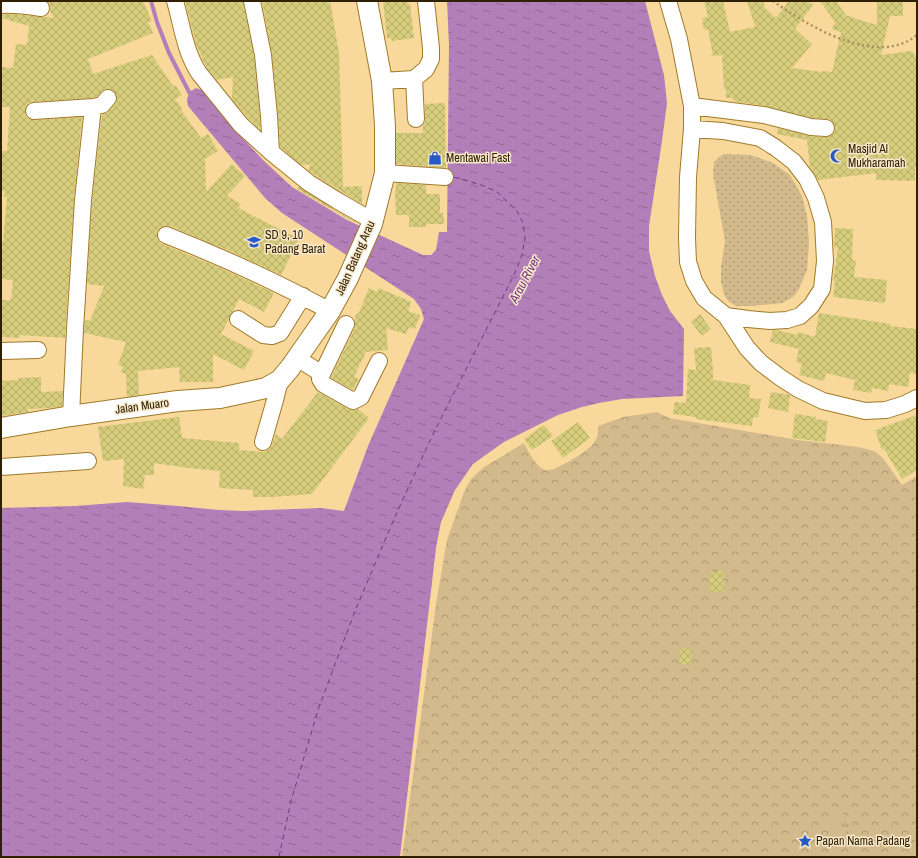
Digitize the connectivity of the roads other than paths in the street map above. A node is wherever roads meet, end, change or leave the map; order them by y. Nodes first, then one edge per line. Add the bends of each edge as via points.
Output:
1 (175, 1) edge
2 (252, 1) edge
3 (367, 1) edge
4 (426, 1) edge
5 (668, 1) edge
6 (1, 5) edge
7 (41, 8) dead end
8 (414, 79) junction
9 (382, 81) junction
10 (108, 98) dead end
11 (692, 106) junction
12 (94, 108) junction
13 (34, 111) dead end
14 (416, 120) dead end
15 (826, 128) dead end
16 (692, 129) junction
17 (271, 152) junction
18 (385, 173) junction
19 (445, 176) dead end
20 (372, 222) junction
21 (166, 235) dead end
22 (303, 296) junction
23 (330, 311) junction
24 (726, 316) junction
25 (238, 319) dead end
26 (346, 324) dead end
27 (38, 350) dead end
28 (1, 351) edge
29 (297, 358) junction
30 (379, 361) dead end
31 (322, 374) junction
32 (280, 380) junction
33 (917, 398) edge
34 (71, 416) junction
35 (1, 428) edge
36 (263, 442) dead end
37 (88, 461) dead end
38 (1, 467) edge

1 - 17 street via 189,54 199,73 241,125
2 - 17 street via 263,55
3 - 9 main road, Jalan Batang Arau
4 - 8 street via 431,59 426,69
5 - 11 street via 679,39
6 - 7 street
8 - 9 street
8 - 14 street
9 - 18 main road, Jalan Batang Arau
10 - 12 street via 102,105
11 - 15 street via 764,115 811,127
11 - 16 street
12 - 13 street
12 - 34 street via 83,200
16 - 24 street via 688,177 688,262 694,281 704,298
16 - 24 street via 723,131 760,138 776,148 794,162 807,179 823,222 825,261 822,289 811,306 800,316 787,320 770,321
17 - 20 street via 309,183
18 - 19 street
18 - 20 main road, Jalan Batang Arau
20 - 23 main road, Jalan Batang Arau via 348,278
21 - 22 street
22 - 23 street
22 - 25 street via 280,332 272,336 263,335
23 - 29 main road, Jalan Batang Arau
24 - 33 street via 761,363 798,389 823,401 872,411 886,410
26 - 31 street
27 - 28 street
29 - 31 street
29 - 32 main road, Jalan Batang Arau
30 - 31 street via 361,397 354,401 323,384 320,379
32 - 34 main road, Jalan Muaro via 266,388 220,398 178,401
32 - 36 street
34 - 35 main road, Jalan Muaro
37 - 38 street

